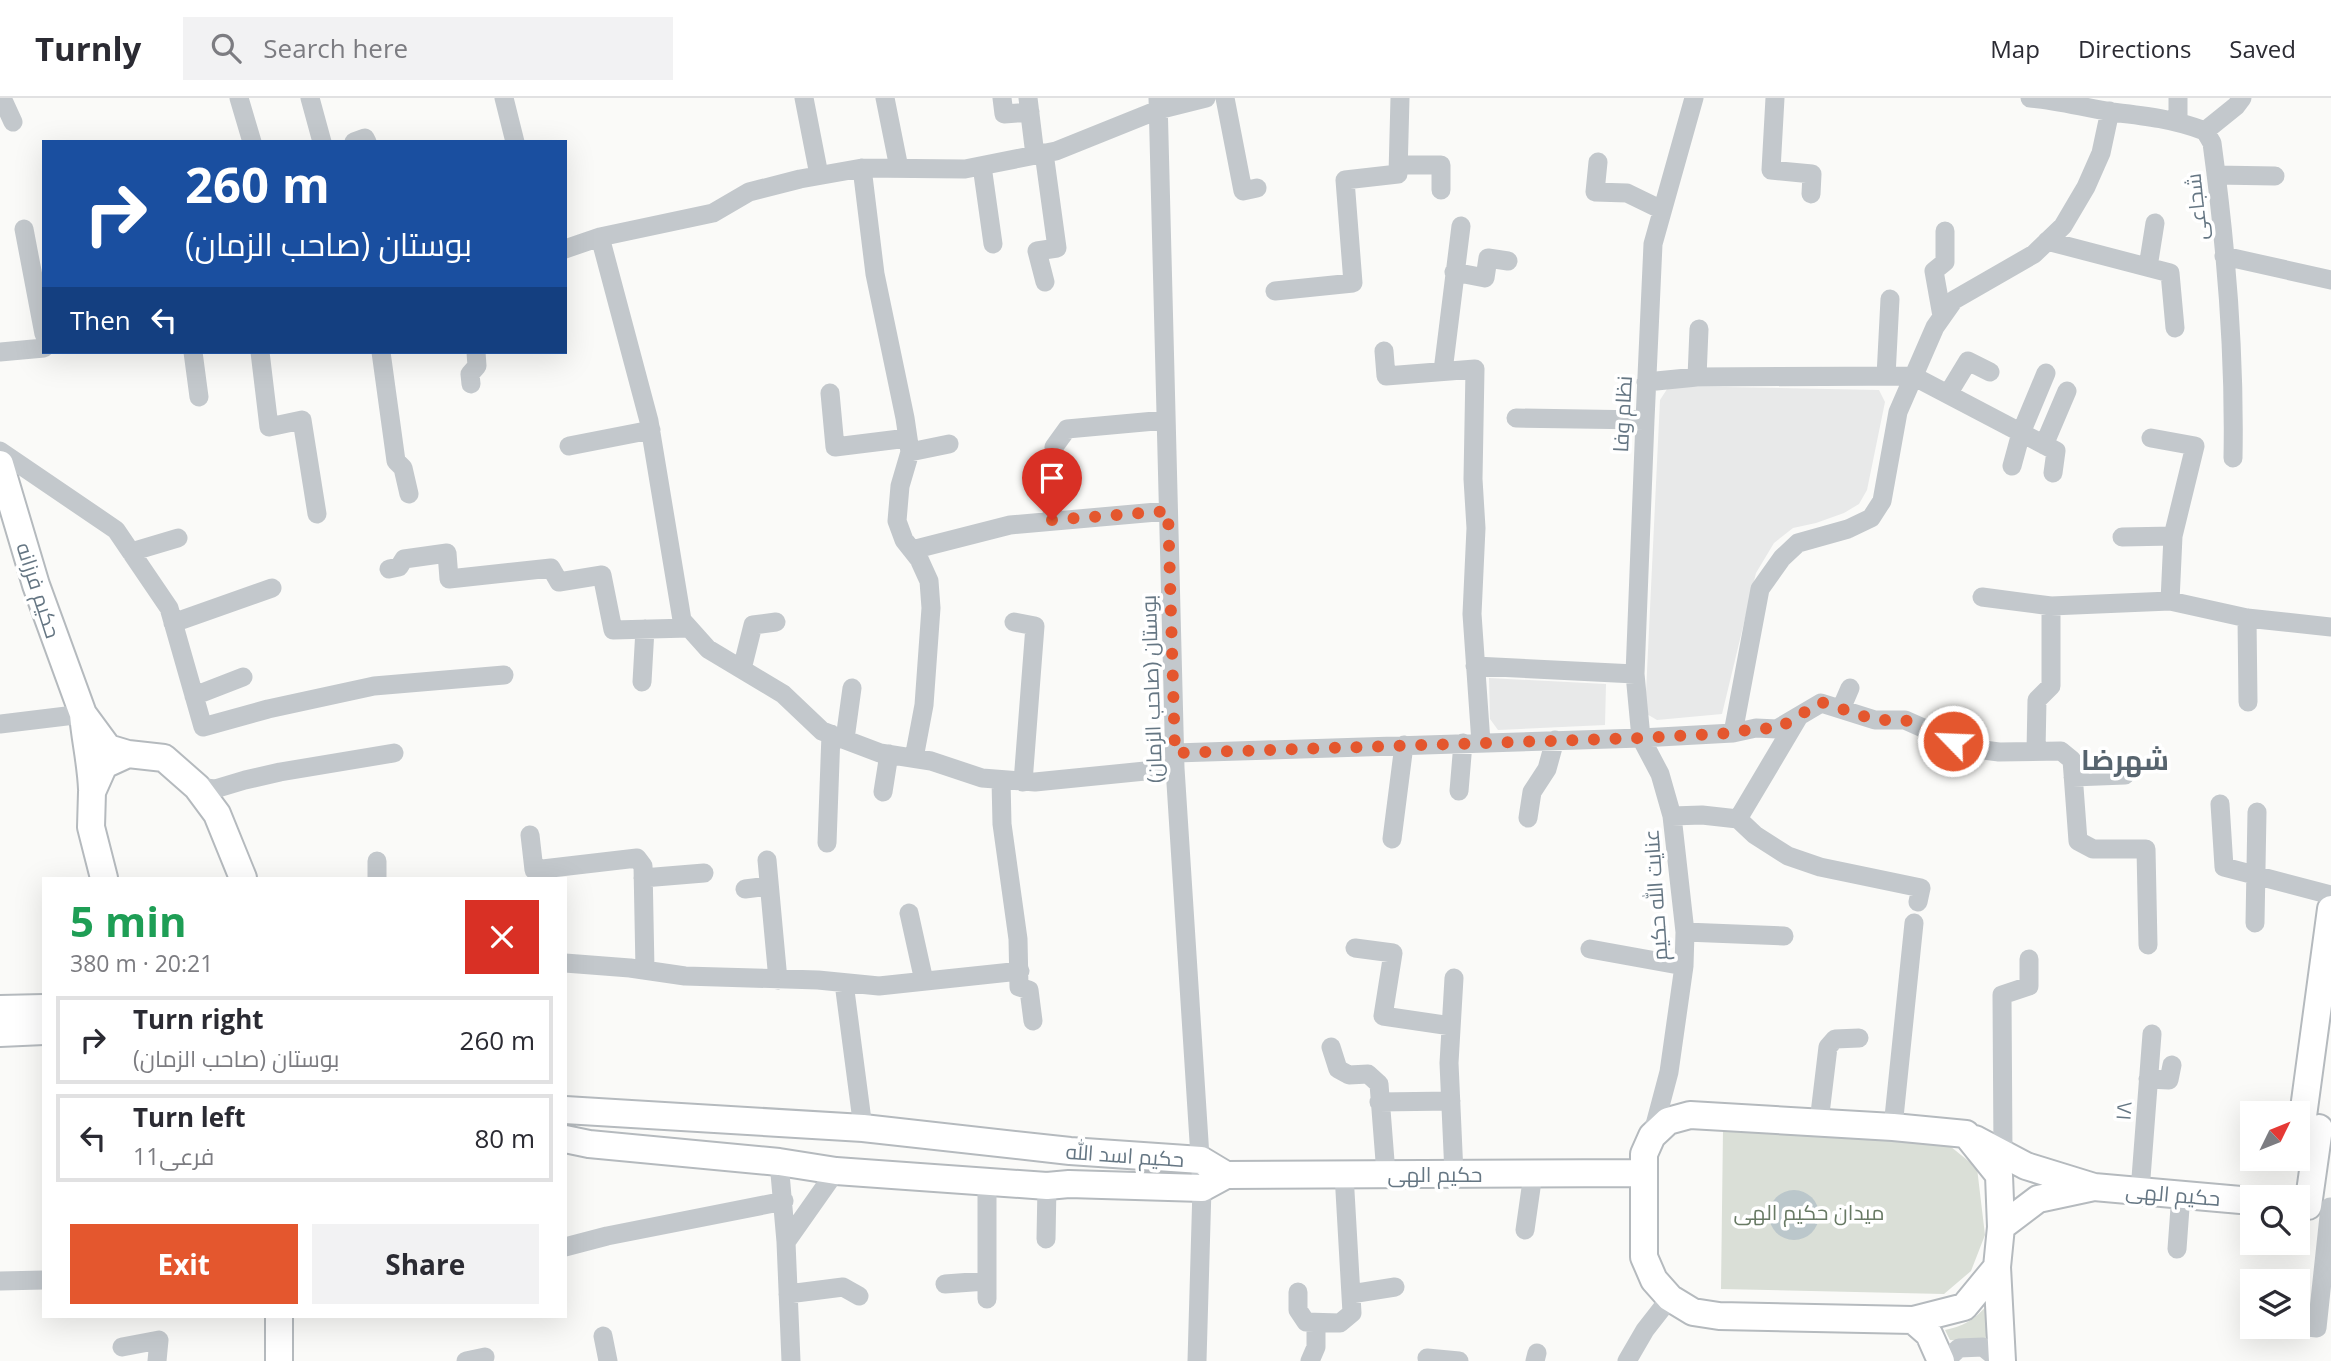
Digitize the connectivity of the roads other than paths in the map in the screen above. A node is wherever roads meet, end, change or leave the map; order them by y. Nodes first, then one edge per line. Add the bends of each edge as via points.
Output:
1 (2, 98) edge
2 (239, 98) edge
3 (310, 98) edge
4 (504, 98) edge
5 (804, 98) edge
6 (885, 98) edge
7 (1002, 98) edge
8 (1206, 98) edge
9 (1225, 98) edge
10 (1399, 98) edge
11 (1694, 98) edge
12 (1775, 98) edge
13 (2030, 98) edge
14 (2178, 98) edge
15 (2242, 98) edge
16 (2076, 101) edge
17 (1158, 104) edge
18 (1029, 105) edge
19 (2110, 111) junction
20 (2178, 121) junction
21 (13, 122) dead end
22 (2205, 131) junction
23 (251, 140) edge
24 (321, 140) edge
25 (514, 140) edge
26 (1040, 154) junction
27 (1598, 162) dead end
28 (1399, 164) junction
29 (982, 166) junction
30 (862, 168) junction
31 (899, 168) junction
32 (819, 175) junction
33 (2216, 175) junction
34 (2275, 176) dead end
35 (1257, 188) dead end
36 (1441, 190) dead end
37 (1811, 194) dead end
38 (1662, 210) junction
39 (2155, 223) dead end
40 (1461, 226) dead end
41 (24, 229) dead end
42 (1945, 231) dead end
43 (600, 237) junction
44 (2047, 241) junction
45 (993, 244) dead end
46 (567, 248) edge
47 (2224, 256) junction
48 (1508, 261) dead end
49 (2148, 267) junction
50 (1454, 272) junction
51 (2331, 281) edge
52 (1045, 282) dead end
53 (1275, 291) dead end
54 (1890, 299) dead end
55 (1942, 316) junction
56 (42, 324) edge
57 (2175, 328) dead end
58 (1699, 329) dead end
59 (42, 348) edge
60 (1384, 351) dead end
61 (0, 352) edge
62 (193, 354) edge
63 (260, 354) edge
64 (381, 354) edge
65 (476, 354) edge
66 (1443, 371) junction
67 (1990, 372) dead end
68 (2046, 373) dead end
69 (1886, 376) junction
70 (1913, 376) junction
71 (1696, 377) junction
72 (1646, 382) junction
73 (471, 384) dead end
74 (2067, 391) dead end
75 (830, 393) dead end
76 (1948, 394) junction
77 (199, 397) dead end
78 (1516, 418) dead end
79 (1166, 420) junction
80 (1645, 420) junction
81 (651, 430) junction
82 (2021, 433) junction
83 (2151, 438) dead end
84 (949, 444) dead end
85 (909, 445) junction
86 (2044, 445) junction
87 (569, 446) dead end
88 (0, 451) edge
89 (2233, 458) dead end
90 (0, 464) edge
91 (2012, 466) dead end
92 (2053, 473) dead end
93 (409, 494) dead end
94 (1168, 511) junction
95 (317, 514) dead end
96 (1052, 520) junction
97 (2173, 536) junction
98 (2122, 537) dead end
99 (178, 538) dead end
100 (912, 550) junction
101 (131, 552) junction
102 (389, 569) dead end
103 (272, 588) dead end
104 (1982, 597) dead end
105 (2170, 601) junction
106 (2051, 606) junction
107 (2247, 618) junction
108 (776, 622) dead end
109 (1014, 622) dead end
110 (173, 623) junction
111 (2331, 627) edge
112 (689, 628) junction
113 (645, 629) junction
114 (1475, 666) junction
115 (742, 669) junction
116 (1635, 674) junction
117 (504, 675) dead end
118 (243, 677) dead end
119 (642, 682) dead end
120 (852, 688) dead end
121 (1850, 688) dead end
122 (194, 696) junction
123 (2248, 702) dead end
124 (1841, 709) junction
125 (83, 714) junction
126 (1800, 716) junction
127 (0, 724) edge
128 (1733, 733) junction
129 (838, 737) junction
130 (1641, 738) junction
131 (1555, 740) junction
132 (1472, 743) junction
133 (1404, 745) junction
134 (2036, 751) junction
135 (394, 753) dead end
136 (128, 754) junction
137 (889, 754) junction
138 (914, 758) junction
139 (1175, 760) junction
140 (2125, 775) dead end
141 (2073, 777) junction
142 (1001, 780) junction
143 (1023, 782) junction
144 (197, 787) junction
145 (1459, 791) dead end
146 (92, 792) junction
147 (883, 792) dead end
148 (2220, 804) dead end
149 (2258, 812) dead end
150 (1672, 816) junction
151 (1528, 818) dead end
152 (1738, 819) junction
153 (530, 835) dead end
154 (1392, 839) dead end
155 (827, 842) dead end
156 (767, 860) dead end
157 (704, 873) dead end
158 (2258, 876) junction
159 (104, 877) edge
160 (243, 877) edge
161 (643, 878) junction
162 (769, 886) junction
163 (745, 889) dead end
164 (2331, 895) edge
165 (1918, 902) dead end
166 (2331, 909) edge
167 (909, 913) dead end
168 (1914, 923) dead end
169 (2255, 923) dead end
170 (1685, 932) junction
171 (1784, 936) dead end
172 (2148, 945) dead end
173 (1355, 948) dead end
174 (1590, 949) dead end
175 (2029, 959) dead end
176 (567, 963) edge
177 (1684, 966) junction
178 (645, 970) junction
179 (1020, 971) junction
180 (1454, 978) dead end
181 (778, 980) junction
182 (924, 981) junction
183 (844, 983) junction
184 (42, 1008) edge
185 (0, 1009) edge
186 (1033, 1021) dead end
187 (1451, 1026) junction
188 (42, 1031) edge
189 (0, 1033) edge
190 (2151, 1034) dead end
191 (1858, 1038) dead end
192 (2331, 1043) edge
193 (1331, 1047) dead end
194 (2172, 1065) dead end
195 (2148, 1079) junction
196 (1451, 1101) junction
197 (2305, 1101) edge
198 (1379, 1102) junction
199 (567, 1110) edge
200 (1819, 1122) junction
201 (1893, 1126) junction
202 (863, 1128) junction
203 (1966, 1134) junction
204 (1652, 1136) junction
205 (567, 1139) edge
206 (1070, 1151) junction
207 (2003, 1153) junction
208 (1201, 1160) junction
209 (779, 1162) junction
210 (836, 1171) junction
211 (2301, 1171) edge
212 (1644, 1173) junction
213 (1344, 1174) junction
214 (1386, 1174) junction
215 (1454, 1174) junction
216 (1533, 1174) junction
217 (1226, 1175) junction
218 (987, 1181) junction
219 (1058, 1185) junction
220 (2094, 1187) junction
221 (1202, 1188) junction
222 (2140, 1191) junction
223 (2181, 1194) junction
224 (784, 1200) junction
225 (2240, 1200) edge
226 (2312, 1204) edge
227 (2001, 1227) junction
228 (1525, 1230) dead end
229 (1046, 1239) dead end
230 (786, 1242) junction
231 (567, 1246) edge
232 (2177, 1249) dead end
233 (1997, 1267) junction
234 (42, 1280) edge
235 (0, 1281) edge
236 (945, 1284) dead end
237 (1395, 1287) dead end
238 (1298, 1292) dead end
239 (788, 1294) junction
240 (1351, 1294) junction
241 (859, 1296) dead end
242 (1670, 1298) junction
243 (279, 1318) edge
244 (1913, 1320) junction
245 (1316, 1323) junction
246 (2310, 1327) edge
247 (603, 1336) dead end
248 (122, 1347) dead end
249 (1427, 1358) dead end
250 (157, 1361) edge
251 (279, 1361) edge
252 (608, 1361) edge
253 (791, 1361) edge
254 (1197, 1361) edge
255 (1310, 1361) edge
256 (1459, 1361) edge
257 (1627, 1361) edge
258 (1943, 1361) edge
259 (2001, 1361) edge

1 - 21 street
2 - 23 street
3 - 24 street
4 - 25 street
5 - 32 street
6 - 31 street
7 - 18 street via 1004,114
8 - 17 street
9 - 35 street via 1244,191
10 - 28 street
11 - 38 street, نظام وفا
12 - 37 street via 1771,170 1812,174
13 - 16 street
14 - 20 street
15 - 22 street
16 - 19 street
17 - 26 street
17 - 79 street, بوستان (صاحب الزمان)
18 - 26 street
19 - 20 street
19 - 44 street via 2101,153 2086,187 2063,226
20 - 22 street
22 - 33 street, شجاعی via 2212,143
26 - 29 street
26 - 52 street via 1057,248 1037,251
27 - 38 street via 1595,192 1627,193
28 - 36 street via 1441,165
28 - 53 street via 1398,174 1345,180 1353,283
29 - 31 street
29 - 45 street
30 - 31 street
30 - 32 street
30 - 85 street via 875,274
32 - 43 street via 749,192 713,213
33 - 34 street
33 - 47 street, شجاعی
38 - 72 street, نظام وفا via 1653,244
39 - 49 street
40 - 50 street
41 - 56 street
42 - 55 street via 1945,262 1934,271
43 - 46 street
43 - 81 street
44 - 49 street
44 - 55 street via 2034,254 1954,300
47 - 51 street
47 - 89 street, شجاعی via 2234,400
48 - 50 street via 1488,258 1485,278
49 - 57 street via 2170,273
50 - 66 street
54 - 69 street
55 - 70 street
58 - 71 street
59 - 61 street
60 - 66 street via 1386,376
62 - 77 street
63 - 95 street via 269,427 302,420
64 - 93 street via 397,461
65 - 73 street
66 - 114 street via 1475,369
67 - 76 street via 1968,361
68 - 82 street
69 - 70 street
69 - 71 street
70 - 76 street
70 - 128 street via 1898,412 1882,501 1871,518 1798,543 1760,589
71 - 72 street
72 - 80 street, نظام وفا
74 - 86 street
75 - 85 street via 835,447
76 - 82 street
78 - 80 street
79 - 94 street, بوستان (صاحب الزمان)
79 - 96 street via 1067,429 1054,447
80 - 116 street, نظام وفا
81 - 87 street
81 - 112 street via 682,620
82 - 86 street
82 - 91 street
83 - 97 street via 2195,446
84 - 85 street
85 - 100 street via 897,522
86 - 92 street via 2056,451
88 - 101 street via 116,530
90 - 125 main road, حکیم فرزانه via 36,585
94 - 96 street
94 - 139 street, بوستان (صاحب الزمان)
96 - 100 street via 1010,525
97 - 98 street
97 - 105 street
99 - 101 street
100 - 138 street via 929,582 931,608 924,705
101 - 110 street via 169,608
102 - 113 street via 404,559 447,553 449,579 551,568 559,582 602,575 613,630
103 - 110 street
104 - 106 street
105 - 106 street
105 - 107 street
106 - 134 street via 2051,686 2037,700
107 - 111 street
107 - 123 street
108 - 115 street via 753,625
109 - 143 street via 1035,626
110 - 122 street
112 - 113 street
112 - 115 street via 708,649
113 - 119 street
114 - 116 street
114 - 132 street
115 - 129 street via 783,694 822,730
116 - 130 street, نظام وفا
117 - 122 street via 374,686 203,727
118 - 122 street
120 - 129 street
121 - 124 street
124 - 126 street via 1821,702
124 - 134 street via 1875,720 1905,720 1968,748
125 - 127 street
125 - 136 main road via 108,748
125 - 146 main road
126 - 128 street via 1777,729
126 - 152 street
128 - 130 street
129 - 137 street
129 - 155 street
130 - 131 street
130 - 150 street, عنایت الله حکیم via 1660,774
131 - 132 street
131 - 151 street via 1547,769 1532,792
132 - 133 street
132 - 145 street
133 - 139 street
133 - 154 street
134 - 141 street via 2061,751 2072,760
135 - 144 street via 280,772 215,789
136 - 144 main road via 164,758
136 - 146 main road via 104,765
137 - 138 street
137 - 147 street
138 - 142 street
139 - 143 street
139 - 208 street, بوستان (صاحب الزمان)
140 - 141 street
141 - 172 street via 2078,841 2093,849 2146,849
142 - 143 street
142 - 179 street
144 - 160 main road via 217,814
146 - 159 main road via 91,827
148 - 158 street via 2224,867
149 - 158 street
150 - 152 street
150 - 170 street, عنایت الله حکیم
152 - 165 street via 1788,856 1921,888
153 - 161 street via 534,870 637,858
156 - 162 street
157 - 161 street
158 - 164 street
158 - 169 street
161 - 178 street
162 - 163 street
162 - 181 street
166 - 197 main road
167 - 182 street
168 - 201 street
170 - 171 street
170 - 177 street, عنایت الله حکیم
173 - 187 street via 1393,953 1383,1016
174 - 177 street
175 - 207 street via 2029,986 2002,995
176 - 178 street
177 - 204 street, عنایت الله حکیم via 1669,1072
178 - 181 street
179 - 182 street
179 - 186 street via 1019,987 1029,990
180 - 187 street
181 - 183 street
182 - 183 street via 879,986
183 - 202 street
184 - 185 main road
187 - 196 street
188 - 189 main road
190 - 195 street, ۱۸
191 - 200 street via 1835,1039 1828,1047
192 - 226 main road
193 - 198 street via 1338,1069 1349,1075 1368,1074 1379,1084
194 - 195 street via 2169,1080
195 - 222 street, ۱۸
196 - 198 street
196 - 215 street
198 - 214 street
199 - 202 main road, حکیم اسد الله
200 - 201 main road
200 - 204 main road via 1690,1115 1668,1121
201 - 203 main road
202 - 206 main road, حکیم اسد الله
203 - 207 main road
203 - 227 main road via 1999,1175
204 - 212 main road via 1644,1154
205 - 209 main road, حکیم اسد الله
206 - 208 main road, حکیم اسد الله
206 - 219 main road
207 - 220 main road via 2026,1166
208 - 217 main road, حکیم اسد الله
208 - 221 street, بوستان (صاحب الزمان)
209 - 210 main road, حکیم اسد الله
209 - 224 street
210 - 218 main road, حکیم اسد الله
210 - 230 street
211 - 226 main road
212 - 216 main road, حکیم الهی
212 - 242 main road via 1644,1257 1654,1280
213 - 214 main road, حکیم الهی
213 - 217 main road, حکیم الهی
213 - 240 street
214 - 215 main road, حکیم الهی
215 - 216 main road, حکیم الهی
216 - 228 street
217 - 221 main road, حکیم اسد الله
218 - 219 main road, حکیم اسد الله
218 - 236 street via 987,1290
219 - 221 main road, حکیم اسد الله
219 - 229 street
220 - 222 main road, حکیم الهی
220 - 227 main road via 2038,1199
221 - 254 street, بوستان (صاحب الزمان)
222 - 223 main road, حکیم الهی
223 - 225 main road, حکیم الهی
223 - 232 street
224 - 230 street
224 - 231 street
226 - 246 street via 2317,1328
227 - 233 main road
230 - 239 street
233 - 244 main road via 1964,1307
233 - 259 main road
234 - 235 street
237 - 240 street
238 - 245 street via 1298,1310 1306,1322
239 - 241 street via 843,1287
239 - 253 street
240 - 245 street via 1352,1313 1340,1323
242 - 244 main road via 1693,1311 1720,1316
242 - 257 street
243 - 251 main road
244 - 258 main road via 1929,1334
245 - 255 street via 1316,1347
247 - 252 street
248 - 250 street via 159,1340
249 - 256 street
258 - 259 street via 1959,1348 1983,1347

